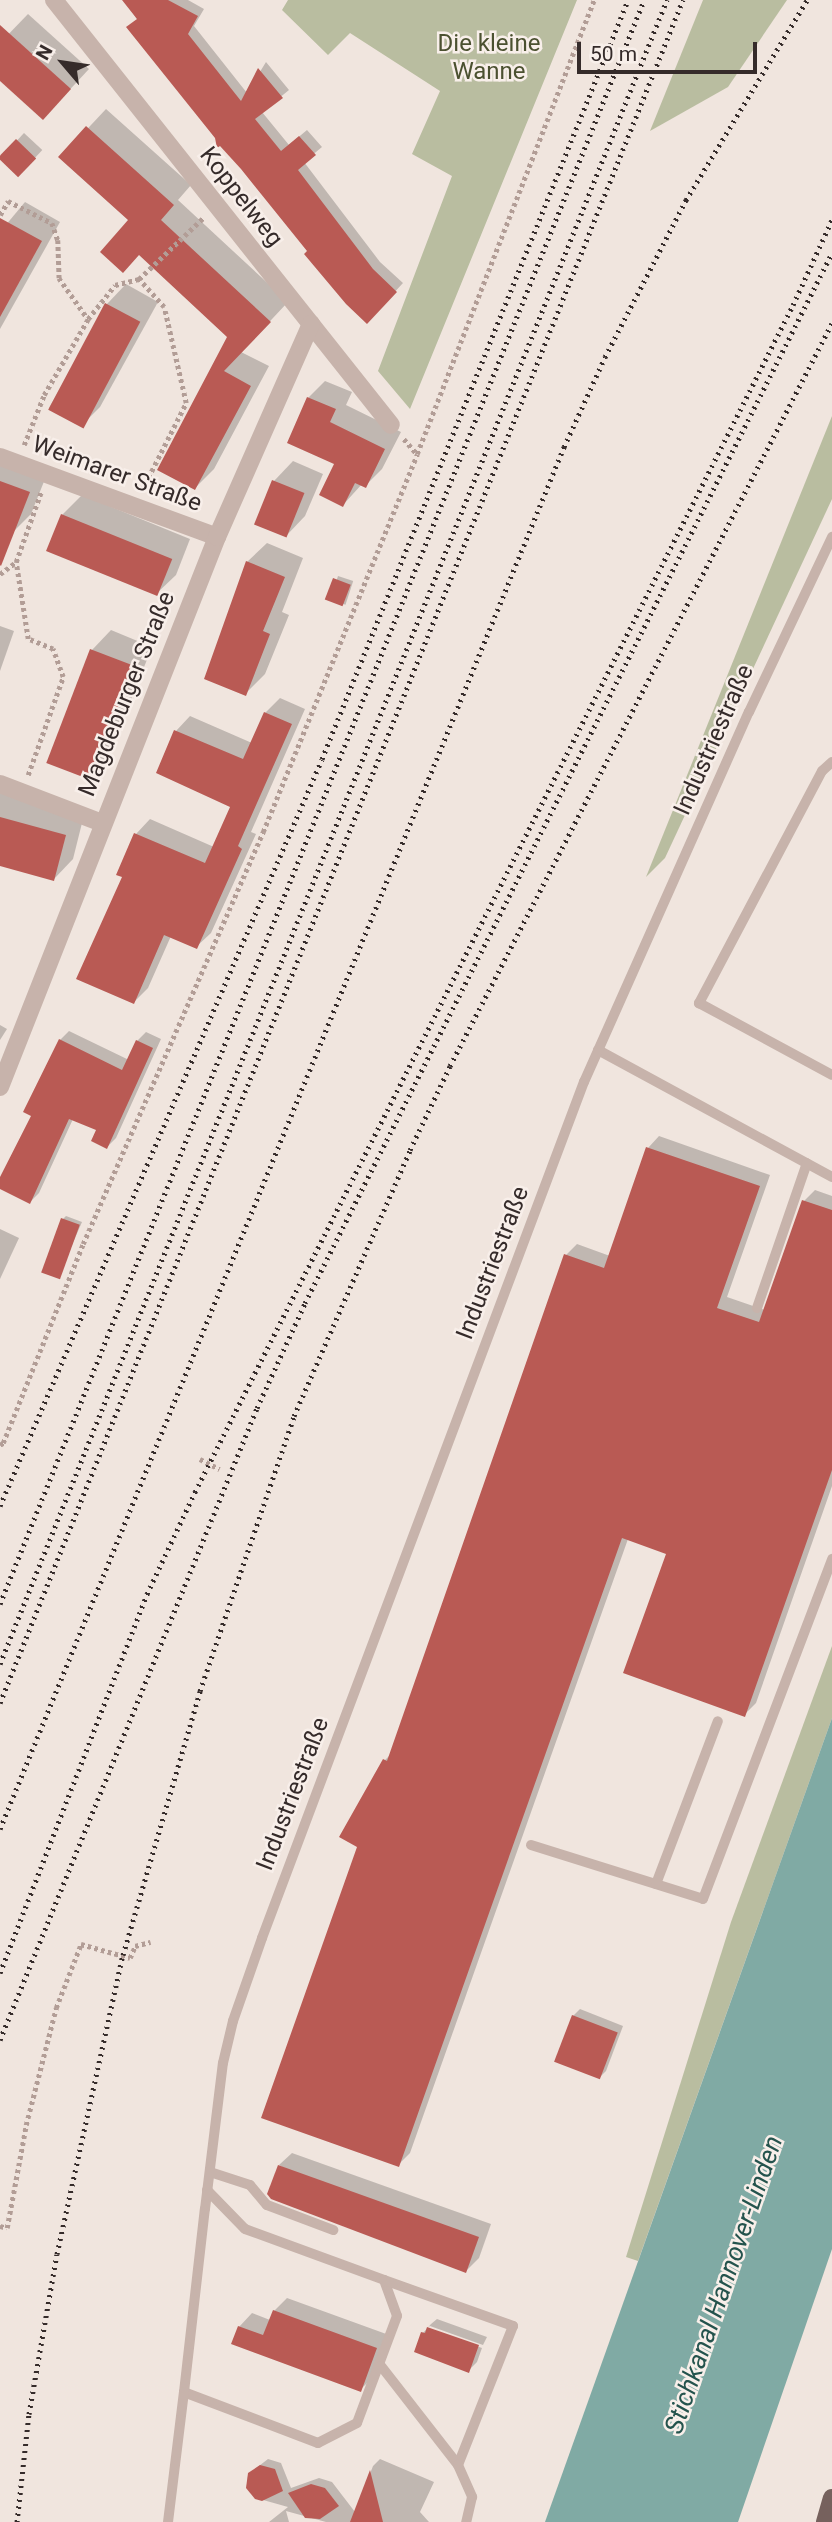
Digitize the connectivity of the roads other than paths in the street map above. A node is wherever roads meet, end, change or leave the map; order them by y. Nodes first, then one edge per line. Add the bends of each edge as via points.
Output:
1 (54, 0) edge
2 (311, 324) junction
3 (391, 425) dead end
4 (8, 460) edge
5 (217, 537) junction
6 (832, 537) edge
7 (832, 762) edge
8 (0, 784) edge
9 (102, 823) junction
10 (598, 1050) junction
11 (832, 1075) edge
12 (0, 1087) edge
13 (807, 1163) junction
14 (832, 1177) edge
15 (757, 1308) dead end
16 (832, 1559) edge
17 (718, 1721) dead end
18 (531, 1845) dead end
19 (656, 1884) junction
20 (209, 2172) junction
21 (207, 2190) junction
22 (333, 2230) dead end
23 (384, 2280) junction
24 (380, 2367) junction
25 (184, 2392) junction
26 (458, 2465) junction
27 (832, 2498) edge
28 (168, 2522) edge
29 (466, 2522) edge
30 (825, 2522) edge

1 - 2 street, Koppelweg
2 - 3 street, Koppelweg
2 - 5 street, Magdeburger Straße
4 - 5 street, Weimarer Straße
5 - 9 street, Magdeburger Straße
6 - 10 lane, Industriestraße
7 - 11 lane via 822,771 699,1003
8 - 9 street
9 - 12 street, Magdeburger Straße
10 - 13 lane
10 - 20 lane, Industriestraße via 233,2021
13 - 14 lane
13 - 15 lane
16 - 19 lane via 704,1899
17 - 19 lane
18 - 19 lane
20 - 21 lane, Industriestraße
20 - 22 lane via 250,2185 267,2206
21 - 23 lane via 245,2229
21 - 25 lane, Industriestraße
23 - 24 lane via 397,2316
23 - 26 lane via 513,2326
24 - 25 lane via 357,2423 318,2443
24 - 26 lane
25 - 28 lane, Industriestraße
26 - 29 lane via 472,2497
27 - 30 main road

